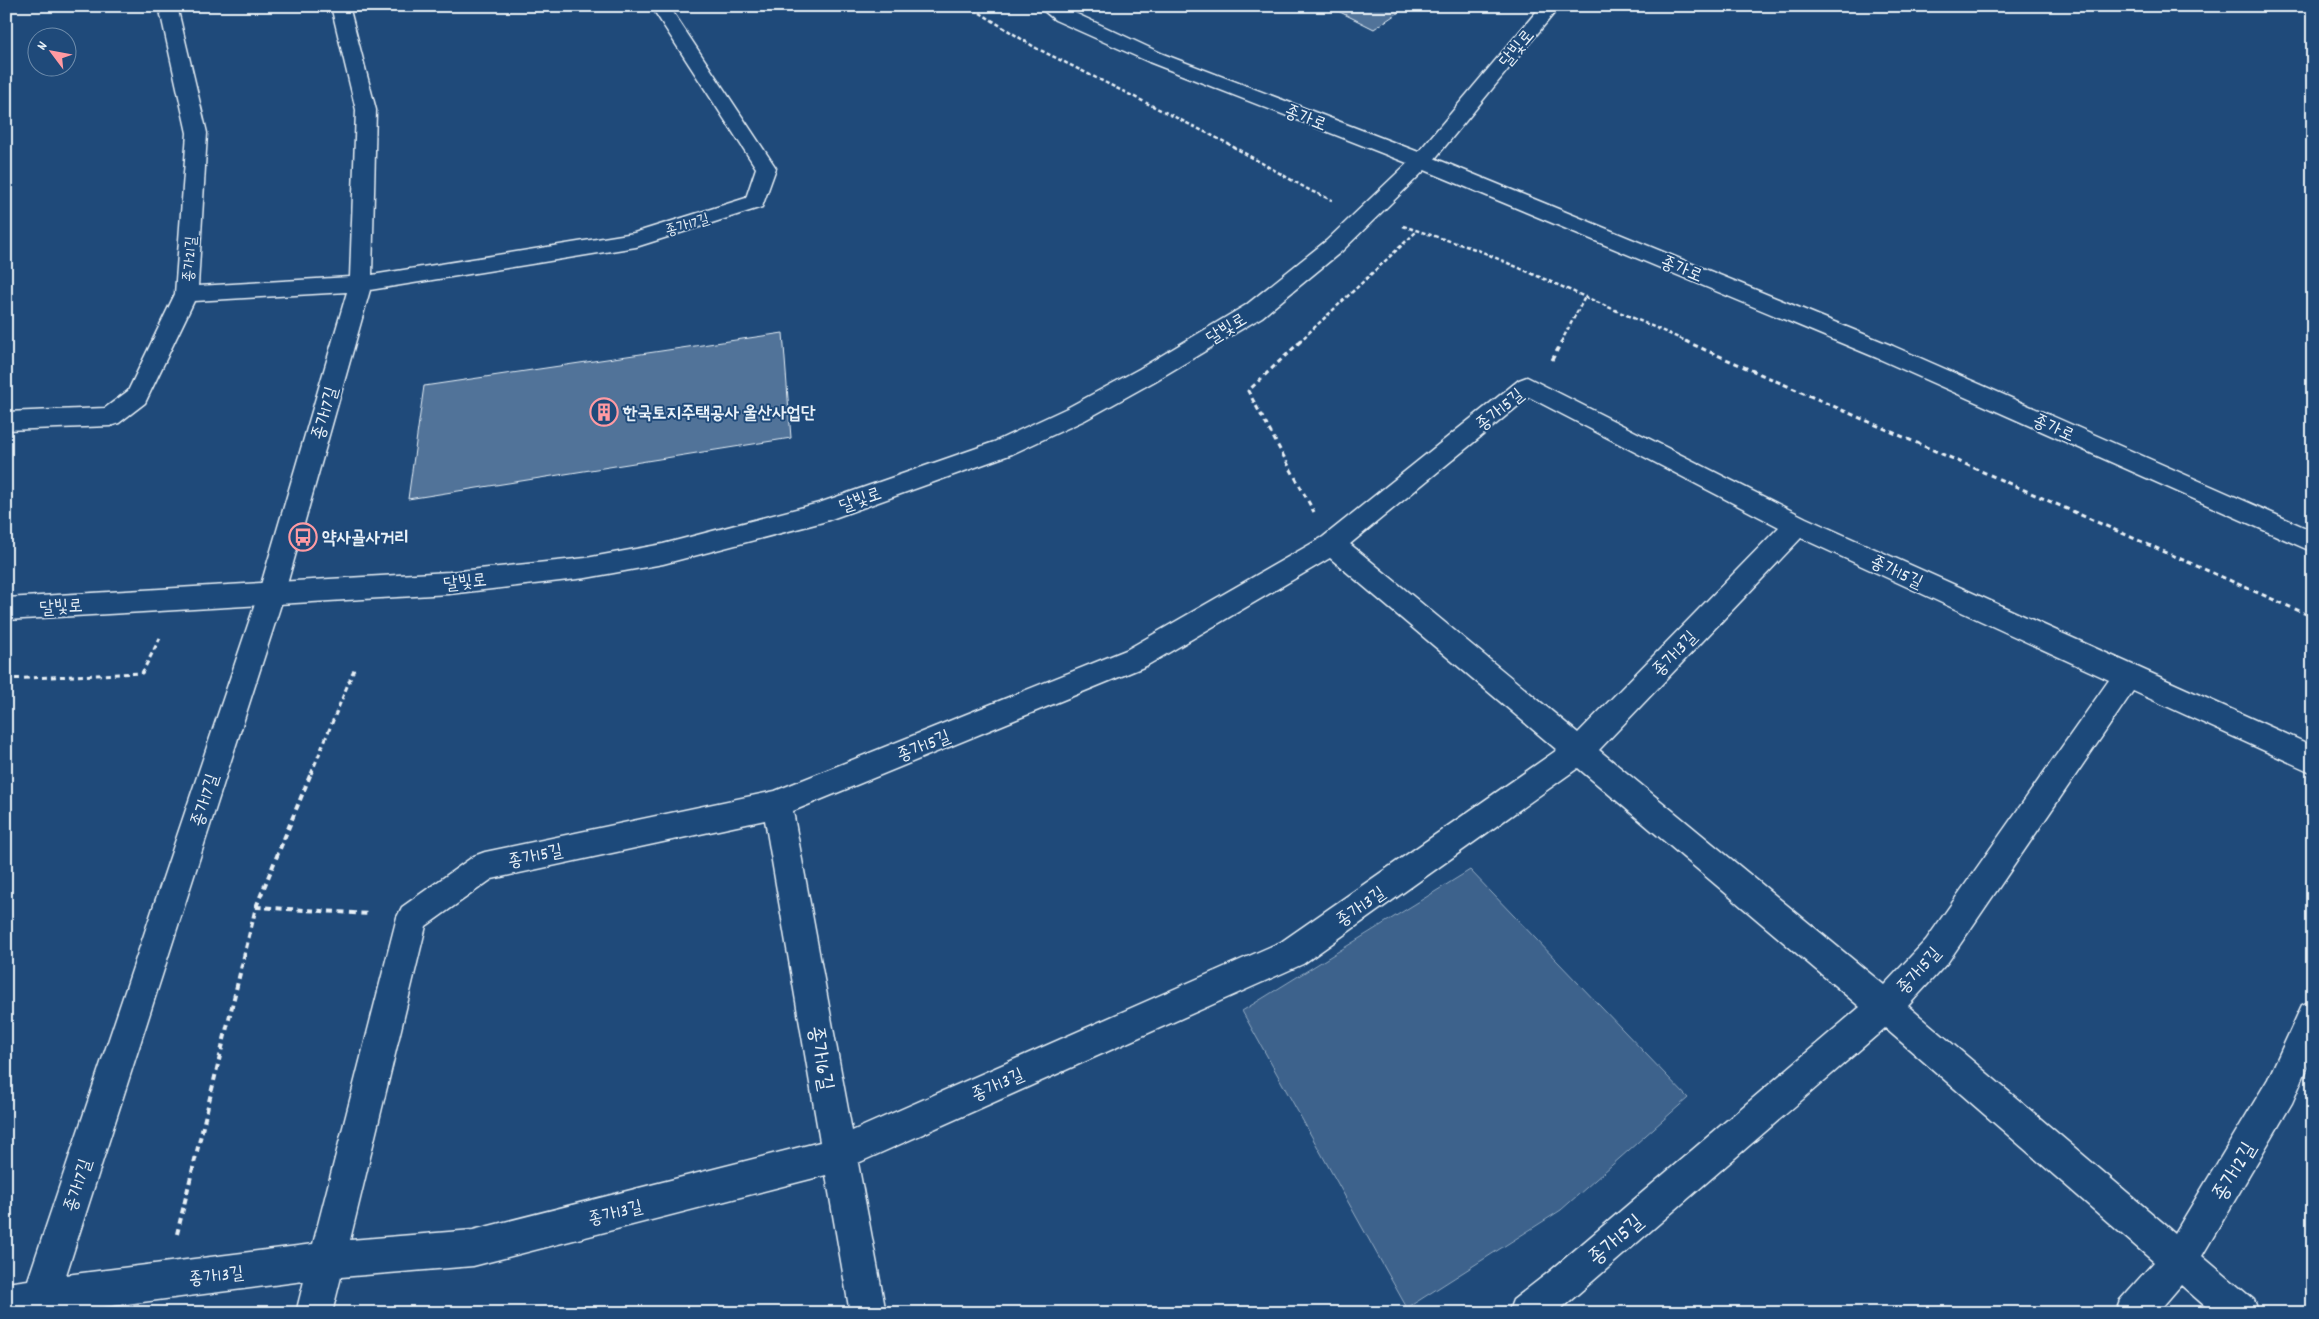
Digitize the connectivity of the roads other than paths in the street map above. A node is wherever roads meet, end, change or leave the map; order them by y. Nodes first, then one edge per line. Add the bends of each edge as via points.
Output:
1 (168, 6) edge
2 (340, 6) edge
3 (660, 6) edge
4 (1047, 6) edge
5 (1551, 6) edge
6 (1422, 161) junction
7 (361, 284) junction
8 (186, 294) junction
9 (6, 421) edge
10 (1797, 525) junction
11 (2313, 542) edge
12 (1332, 544) junction
13 (271, 594) junction
14 (6, 609) edge
15 (2128, 676) junction
16 (1578, 752) junction
17 (2313, 760) edge
18 (776, 804) junction
19 (1885, 1007) junction
20 (2313, 1016) edge
21 (839, 1154) junction
22 (2180, 1259) junction
23 (328, 1260) junction
24 (27, 1304) edge
25 (314, 1313) edge
26 (868, 1313) edge
27 (1526, 1313) edge
28 (2133, 1313) edge
29 (2241, 1313) edge

1 - 8 street, 종가21길 via 197,132
2 - 7 street, 종가17길 via 366,110
3 - 7 street, 종가17길 via 766,168 755,202 636,240
4 - 6 street, 종가로 via 1062,16 1156,58
5 - 6 street, 달빛로
6 - 11 street, 종가로 via 1885,352
6 - 13 street, 달빛로 via 1334,246 1254,311 1076,414 1003,448 823,512 663,554 586,568 449,583
7 - 8 street
7 - 13 street, 종가17길
8 - 9 street, 종가21길 via 137,397 110,417
10 - 12 street, 종가15길 via 1527,386
10 - 15 street, 종가15길
10 - 16 street, 종가13길
12 - 16 street, 종가15길
12 - 18 street, 종가15길 via 1136,658
13 - 14 street, 달빛로
13 - 24 street, 종가17길
15 - 17 street
15 - 19 street, 종가15길 via 1937,951
16 - 19 street, 종가15길
16 - 21 street, 종가13길 via 1292,953
18 - 21 street, 종가16길
18 - 23 street, 종가15길 via 485,866 413,916
19 - 22 street, 종가15길
19 - 27 street, 종가15길
20 - 22 street, 종가12길 via 2280,1091
21 - 23 street, 종가13길 via 473,1248
21 - 26 street, 종가16길
22 - 28 street, 종가12길
22 - 29 street, 종가15길
23 - 24 street, 종가13길 via 166,1281
23 - 25 street

